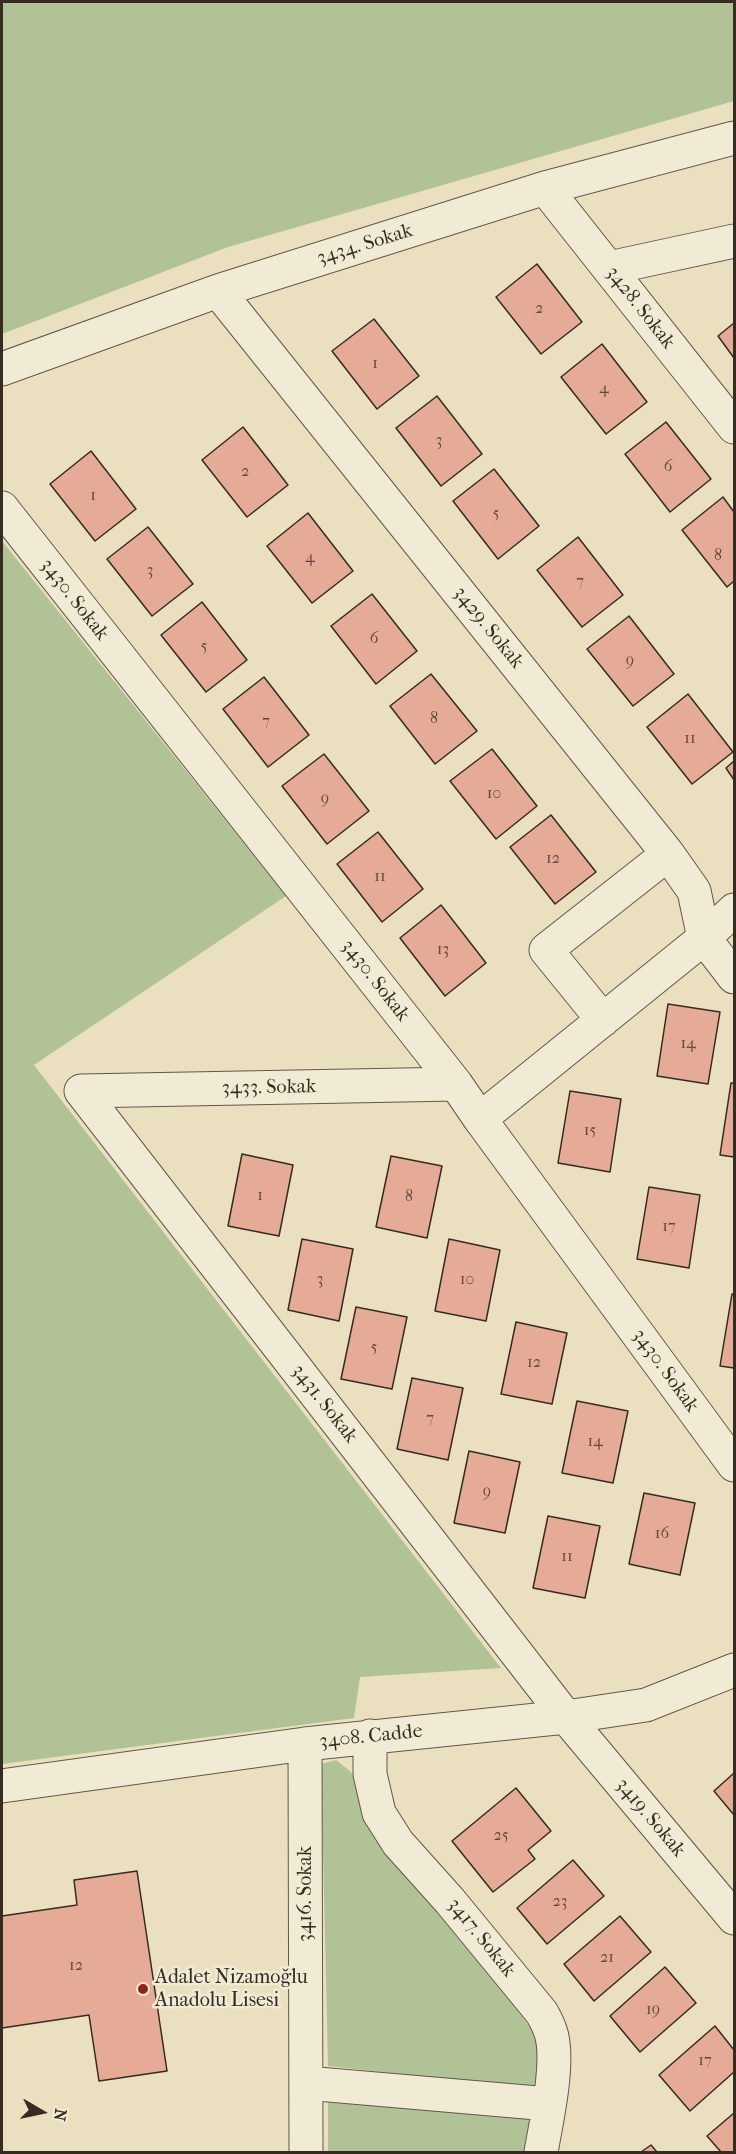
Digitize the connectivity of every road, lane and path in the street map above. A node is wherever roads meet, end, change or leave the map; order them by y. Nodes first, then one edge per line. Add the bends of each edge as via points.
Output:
1 (735, 138) edge
2 (545, 188) junction
3 (735, 241) edge
4 (609, 268) junction
5 (218, 291) junction
6 (2, 369) edge
7 (735, 427) edge
8 (2, 508) edge
9 (669, 854) junction
10 (735, 909) edge
11 (704, 938) junction
12 (735, 977) edge
13 (603, 1020) junction
14 (456, 1084) junction
15 (81, 1091) joint
16 (480, 1119) junction
17 (735, 1465) edge
18 (735, 1670) edge
19 (566, 1717) junction
20 (370, 1736) junction
21 (305, 1744) junction
22 (2, 1786) edge
23 (735, 1918) edge
24 (306, 2084) junction
25 (549, 2104) junction
26 (306, 2152) edge
27 (541, 2152) edge

1 - 2 street, 3434. Sokak
2 - 4 street, 3428. Sokak
2 - 5 street, 3434. Sokak
3 - 4 street
4 - 7 street, 3428. Sokak
5 - 6 street, 3434. Sokak
5 - 9 street, 3429. Sokak
8 - 14 street, 3430. Sokak
9 - 11 street, 3429. Sokak via 694,891
9 - 13 street via 546,950
10 - 11 street
11 - 12 street, 3429. Sokak
11 - 13 street
13 - 16 street
14 - 15 street, 3433. Sokak
14 - 16 street, 3430. Sokak
15 - 19 street, 3431. Sokak
16 - 17 street, 3430. Sokak
18 - 19 street, 3408. Cadde via 646,1705
19 - 20 street, 3408. Cadde
19 - 23 street, 3419. Sokak
20 - 21 street, 3408. Cadde
20 - 25 street, 3417. Sokak via 370,1774 379,1813 398,1843 542,2013 551,2032 553,2049
21 - 22 street, 3408. Cadde
21 - 24 street, 3416. Sokak
24 - 25 street
24 - 26 street, 3416. Sokak
25 - 27 street, 3417. Sokak

